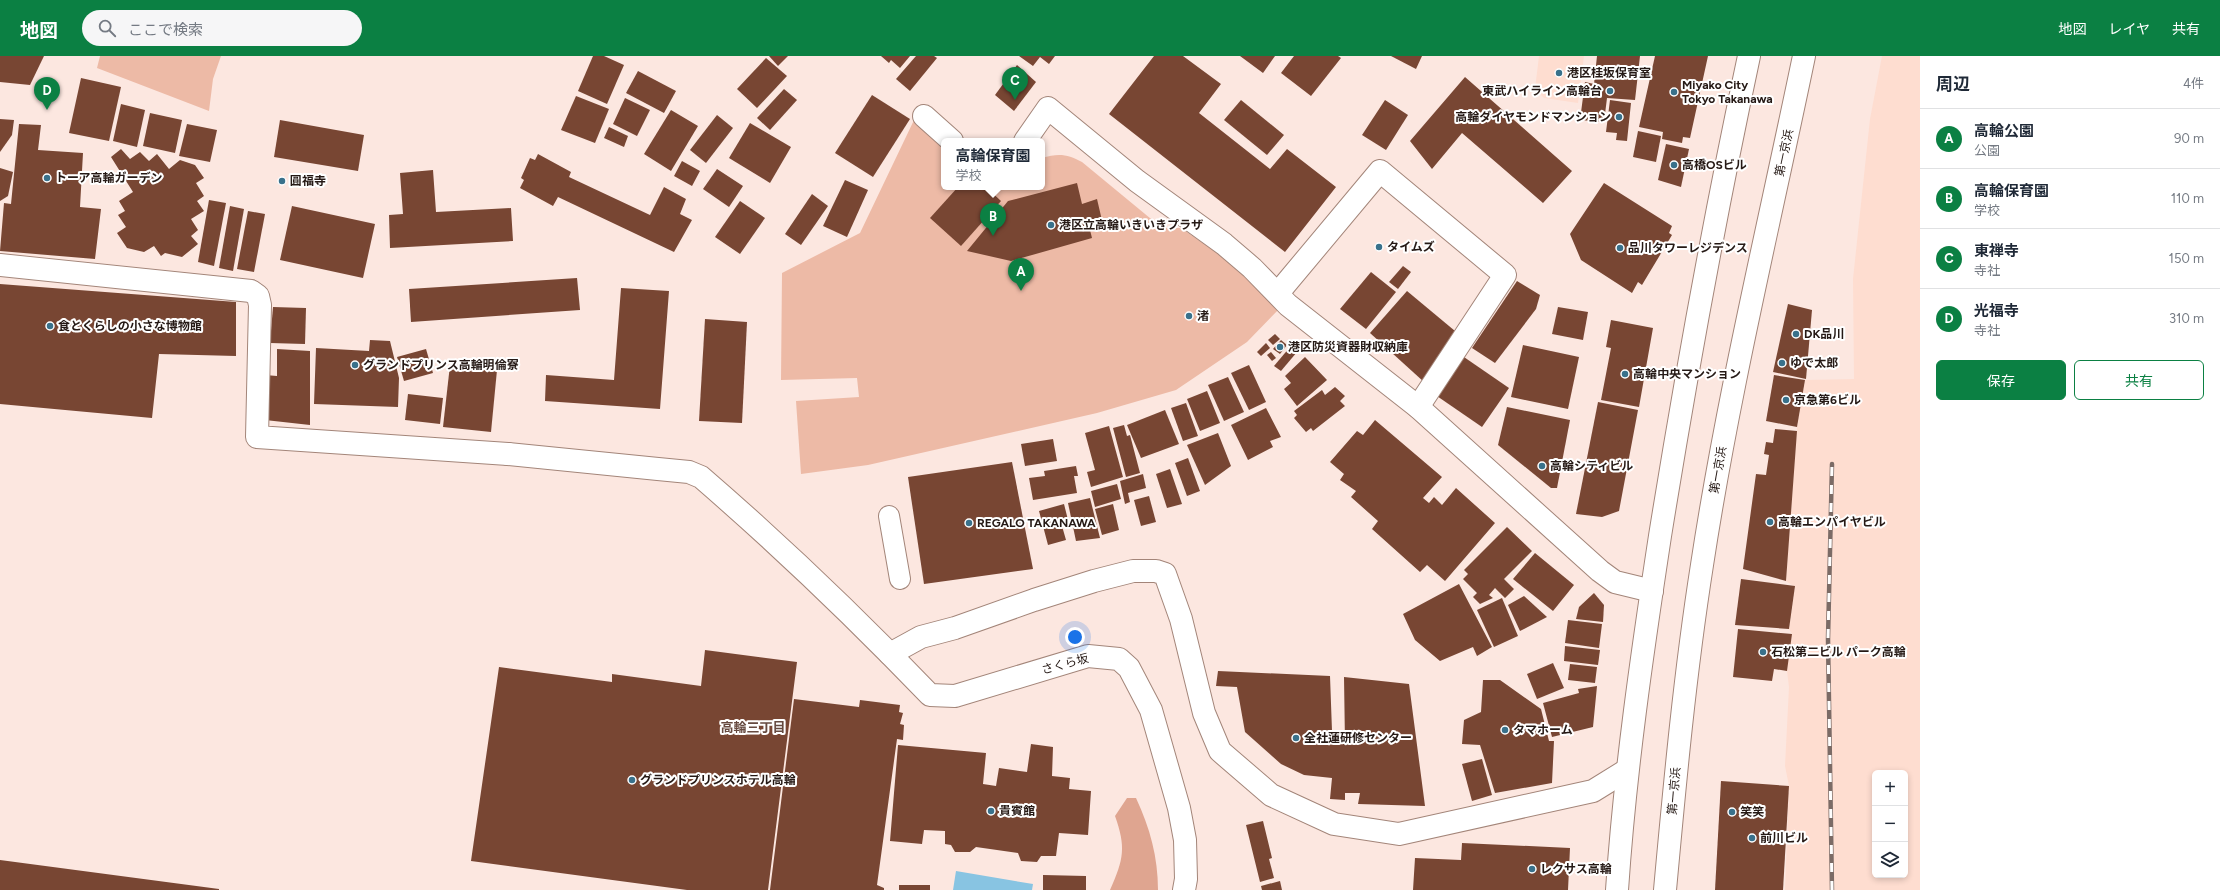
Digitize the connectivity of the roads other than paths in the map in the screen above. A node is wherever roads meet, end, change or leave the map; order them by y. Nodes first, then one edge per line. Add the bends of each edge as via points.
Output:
1 (1749, 56) edge
2 (1804, 56) edge
3 (924, 116) dead end
4 (949, 138) edge
5 (1027, 138) edge
6 (0, 266) edge
7 (1278, 293) junction
8 (1418, 407) junction
9 (889, 516) dead end
10 (900, 580) dead end
11 (1652, 591) junction
12 (890, 654) junction
13 (1627, 770) junction
14 (1184, 890) edge
15 (1616, 890) edge
16 (1666, 890) edge

1 - 11 main road via 1717,205
2 - 16 main road, 第一京浜 via 1725,431 1702,564 1677,759
3 - 4 main road
5 - 7 main road via 1048,108 1137,181 1224,244
6 - 12 main road, さくら坂 via 252,290 258,296 260,304 257,437 508,454 674,470 701,477 851,613
7 - 8 main road via 1288,304
7 - 8 main road via 1380,171 1505,275
8 - 11 main road via 1600,571 1615,582
9 - 10 street
11 - 13 main road
12 - 13 main road via 921,637 955,628 1042,597 1134,571 1156,571 1166,574 1181,619 1204,713 1220,751 1272,795 1334,824 1399,834 1593,790
12 - 14 main road, さくら坂 via 930,695 955,696 1088,656 1119,659 1129,668 1151,710 1179,808 1185,840
13 - 15 main road

